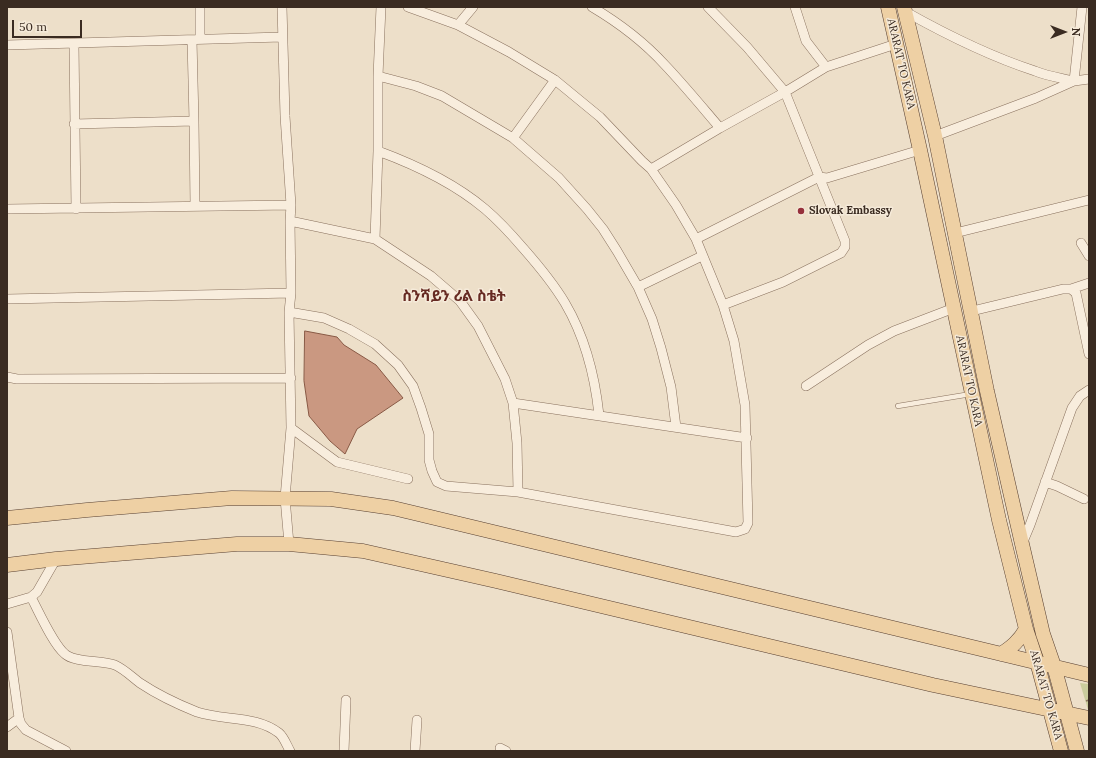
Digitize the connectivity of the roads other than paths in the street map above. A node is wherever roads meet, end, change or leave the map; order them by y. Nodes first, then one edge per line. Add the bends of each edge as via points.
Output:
1 (200, 7) edge
2 (282, 7) edge
3 (381, 7) edge
4 (408, 7) edge
5 (473, 7) edge
6 (592, 7) edge
7 (708, 7) edge
8 (795, 7) edge
9 (888, 7) edge
10 (1082, 7) edge
11 (905, 9) edge
12 (458, 25) junction
13 (282, 37) junction
14 (196, 39) junction
15 (74, 44) junction
16 (896, 44) junction
17 (7, 45) edge
18 (826, 67) junction
19 (378, 76) junction
20 (555, 80) junction
21 (1074, 81) junction
22 (1088, 81) edge
23 (785, 92) junction
24 (194, 121) junction
25 (74, 124) junction
26 (720, 128) junction
27 (935, 136) junction
28 (513, 138) junction
29 (920, 150) junction
30 (378, 151) junction
31 (652, 169) junction
32 (819, 177) junction
33 (1089, 200) edge
34 (291, 205) junction
35 (195, 206) junction
36 (7, 209) edge
37 (76, 209) junction
38 (290, 221) junction
39 (955, 233) junction
40 (375, 239) junction
41 (696, 239) junction
42 (1081, 243) dead end
43 (702, 256) junction
44 (1089, 256) edge
45 (964, 274) junction
46 (947, 279) junction
47 (1089, 283) edge
48 (638, 287) junction
49 (1071, 289) junction
50 (291, 293) junction
51 (7, 299) edge
52 (723, 305) junction
53 (954, 308) junction
54 (972, 311) junction
55 (289, 312) junction
56 (1089, 354) edge
57 (7, 377) edge
58 (291, 378) junction
59 (806, 386) dead end
60 (1089, 390) edge
61 (971, 394) junction
62 (513, 403) junction
63 (898, 406) dead end
64 (599, 415) junction
65 (676, 427) junction
66 (291, 428) junction
67 (746, 438) junction
68 (408, 479) dead end
69 (1045, 482) junction
70 (518, 492) junction
71 (285, 498) junction
72 (1084, 499) dead end
73 (7, 518) edge
74 (289, 544) junction
75 (1022, 544) junction
76 (56, 559) junction
77 (7, 565) edge
78 (30, 597) junction
79 (7, 604) edge
80 (1026, 629) junction
81 (7, 632) edge
82 (1001, 654) junction
83 (1037, 662) junction
84 (1054, 666) junction
85 (1088, 672) edge
86 (346, 700) dead end
87 (1050, 710) junction
88 (1066, 714) junction
89 (18, 718) junction
90 (1089, 718) edge
91 (417, 720) dead end
92 (7, 726) edge
93 (66, 751) edge
94 (290, 751) edge
95 (344, 751) edge
96 (415, 751) edge
97 (1062, 751) edge
98 (1077, 751) edge

1 - 14 street
2 - 13 street
3 - 19 street
4 - 12 street
5 - 12 street
6 - 26 street via 632,34 665,64
7 - 23 street via 747,47
8 - 18 street via 806,41
9 - 16 main road, ARARAT TO KARA
10 - 21 street
11 - 21 street via 950,36 982,51 1036,72
11 - 27 main road, ARARAT TO KARA
12 - 20 street
13 - 14 street
13 - 34 street
14 - 15 street
14 - 24 street
15 - 17 street
15 - 25 street
16 - 18 street
16 - 29 main road, ARARAT TO KARA
18 - 23 street
19 - 28 street via 442,96
19 - 30 street
20 - 28 street
20 - 31 street via 600,117
21 - 22 street
21 - 27 street
23 - 26 street
23 - 32 street
24 - 25 street
24 - 35 street
25 - 37 street
26 - 31 street
27 - 39 main road, ARARAT TO KARA
28 - 48 street via 559,178 587,209 603,229
29 - 32 street via 826,178
29 - 46 main road, ARARAT TO KARA
30 - 40 street
30 - 64 street via 432,174 485,209 542,270 565,303 576,325 593,374
31 - 41 street
32 - 41 street
32 - 52 street via 844,241 845,247 841,253 783,282
33 - 39 street
34 - 35 street
34 - 38 street
35 - 37 street
36 - 37 street
38 - 40 street
38 - 50 street
39 - 45 main road, ARARAT TO KARA
40 - 62 street via 431,276 460,301 496,358
41 - 43 street
42 - 44 street
43 - 48 street
43 - 52 street
45 - 46 main road
45 - 54 main road, ARARAT TO KARA
46 - 53 main road, ARARAT TO KARA
47 - 49 street
48 - 65 street via 661,348 671,387
49 - 54 street
49 - 56 street via 1076,293
50 - 51 street
50 - 55 street
52 - 67 street via 734,341 746,405
53 - 59 street via 874,341
53 - 61 main road, ARARAT TO KARA
54 - 75 main road, ARARAT TO KARA via 987,391
55 - 58 street
55 - 70 street via 324,318 349,329 375,344 398,365 413,386 421,408 428,434 429,460 437,482 446,486
57 - 58 street
58 - 66 street
60 - 69 street via 1080,396 1072,408
61 - 63 lane
61 - 80 main road, ARARAT TO KARA
62 - 64 street
62 - 70 street
64 - 65 street
65 - 67 street
66 - 68 street via 336,462
66 - 71 street
67 - 70 street via 748,523 744,529 736,532
69 - 72 street
69 - 75 street
71 - 73 main road via 232,498
71 - 74 street
71 - 82 main road via 331,499 393,508
74 - 76 main road via 237,544
74 - 87 main road via 363,551 402,559 932,685
75 - 84 main road, ARARAT TO KARA via 1043,634
76 - 77 main road
76 - 78 street via 42,585
78 - 79 street
78 - 94 street via 58,647 66,656 102,661 117,666 166,699 198,712 260,722 280,734
80 - 82 main road via 1020,640
80 - 83 main road, ARARAT TO KARA
81 - 89 street
82 - 83 main road
83 - 84 main road
83 - 87 main road, ARARAT TO KARA
84 - 85 main road
84 - 88 main road, ARARAT TO KARA
86 - 95 street
87 - 88 main road
87 - 97 main road, ARARAT TO KARA
88 - 90 main road
88 - 98 main road, ARARAT TO KARA
89 - 92 street
89 - 93 street via 26,730
91 - 96 street

